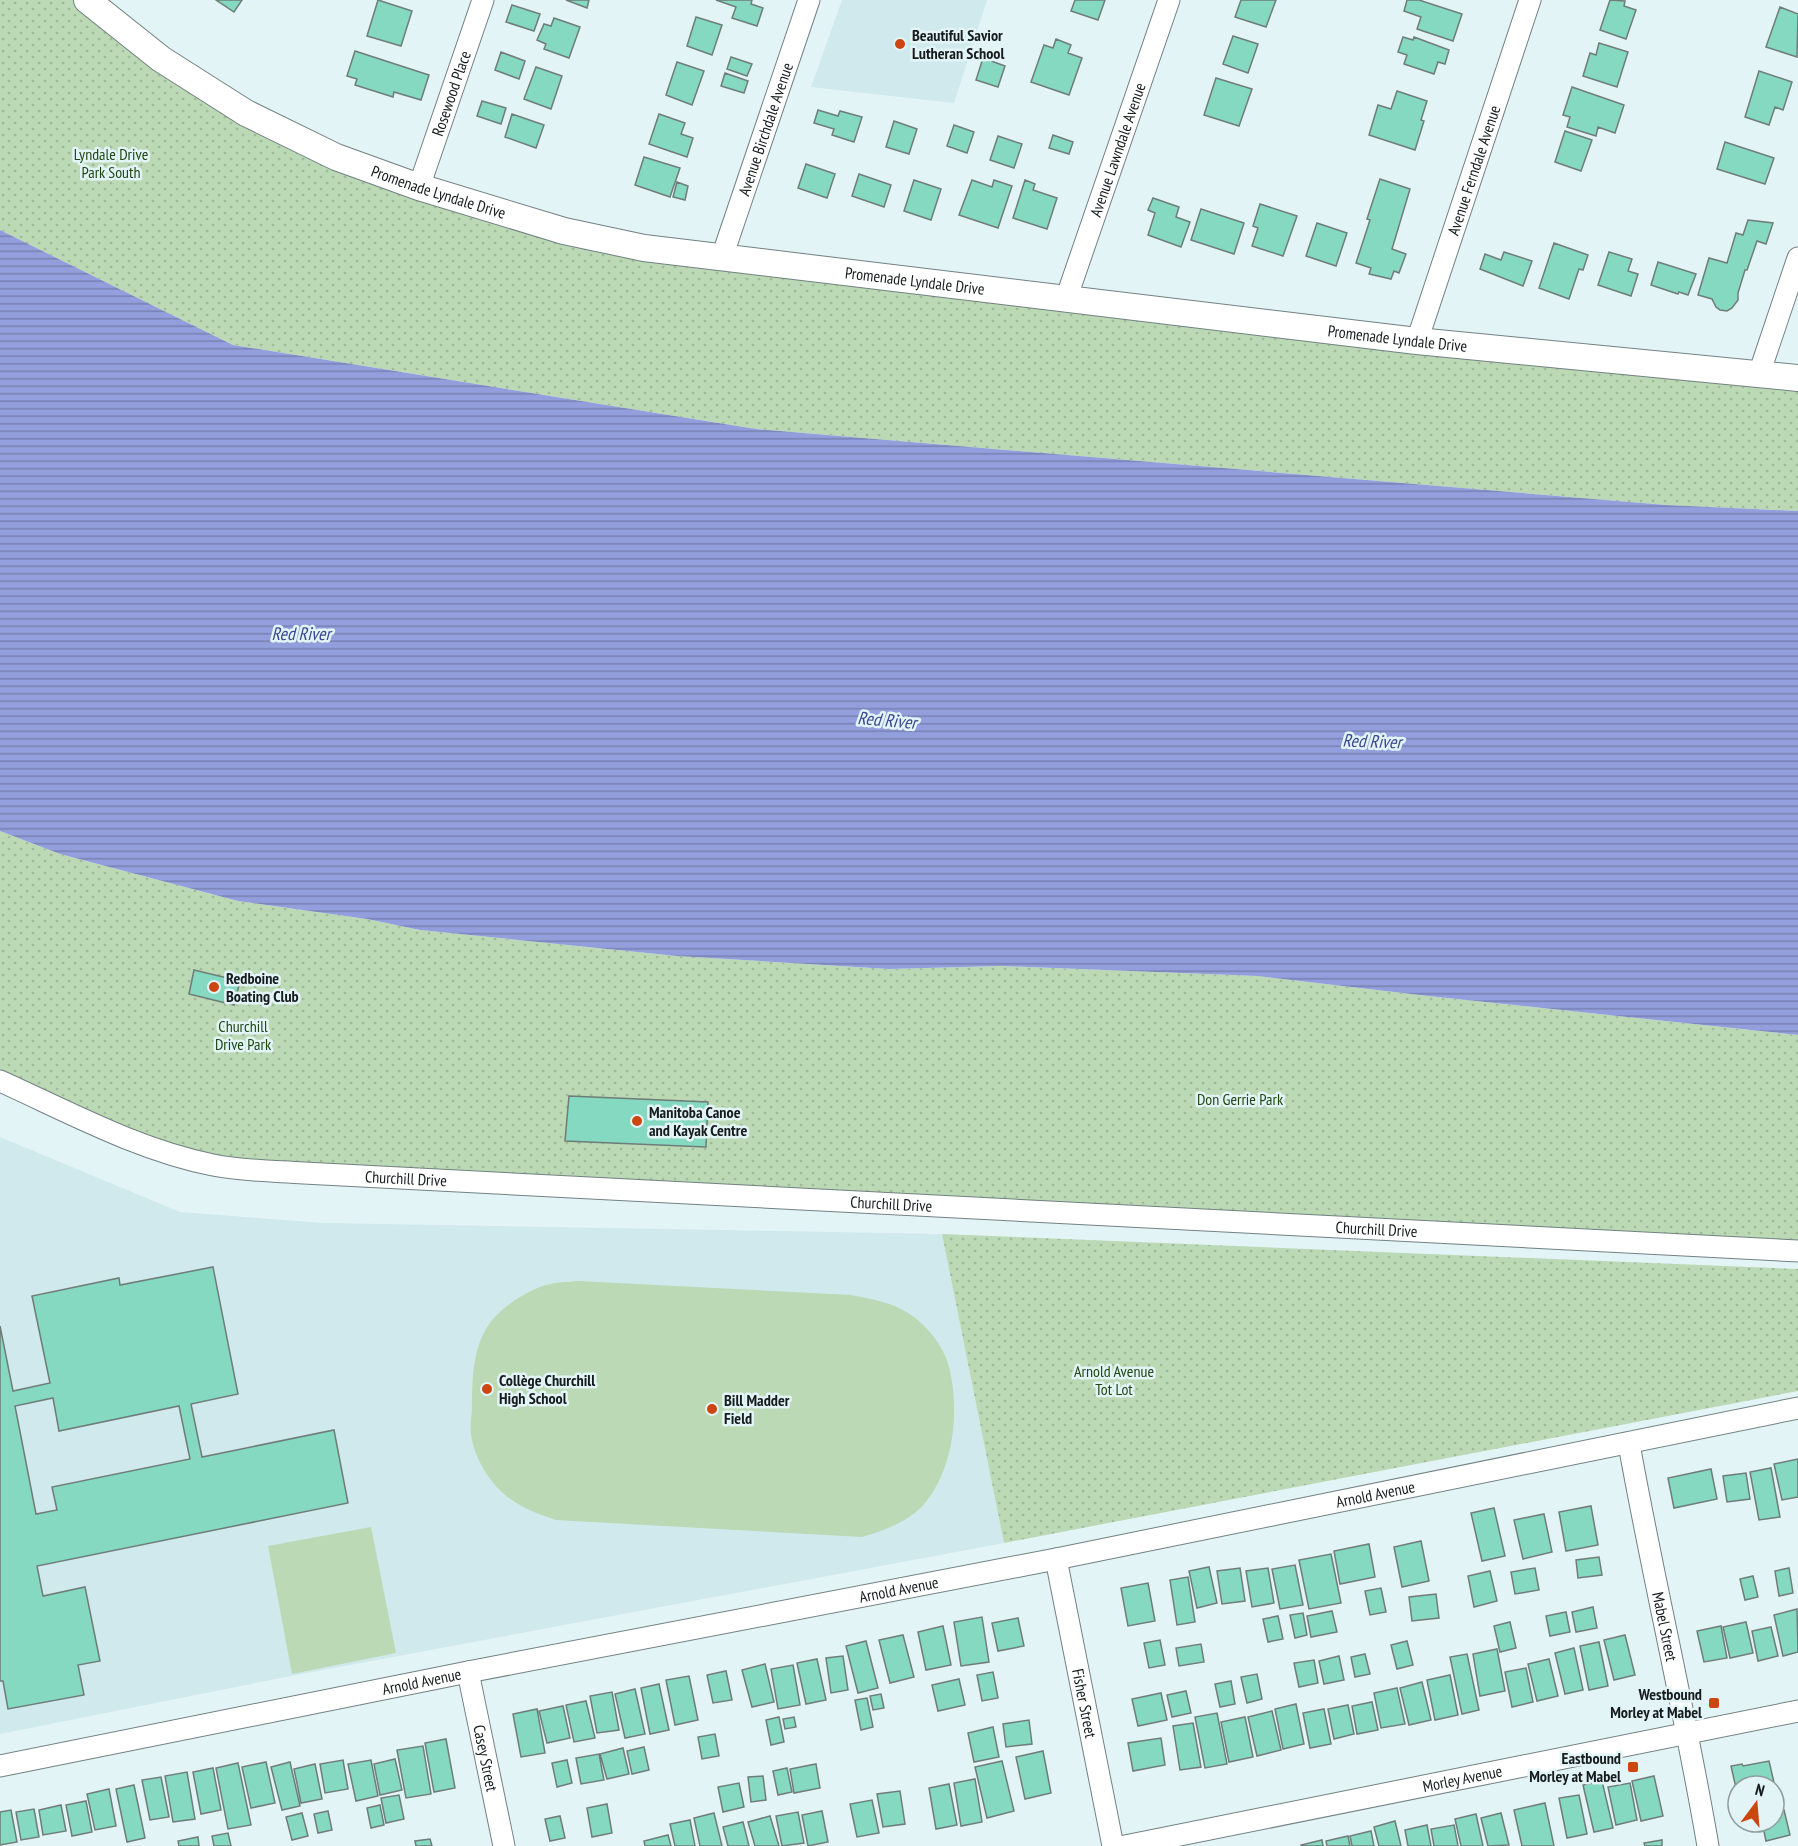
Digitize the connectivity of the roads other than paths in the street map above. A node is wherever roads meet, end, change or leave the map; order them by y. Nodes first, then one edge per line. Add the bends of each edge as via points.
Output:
1 (88, 0) edge
2 (483, 0) edge
3 (809, 0) edge
4 (1169, 0) edge
5 (1530, 0) edge
6 (419, 187) junction
7 (722, 257) junction
8 (1798, 258) edge
9 (1066, 299) junction
10 (1417, 341) junction
11 (1759, 374) junction
12 (1798, 378) edge
13 (0, 1081) edge
14 (1798, 1251) edge
15 (1798, 1408) edge
16 (1629, 1444) junction
17 (1056, 1560) junction
18 (468, 1672) junction
19 (1798, 1711) edge
20 (1687, 1734) junction
21 (0, 1766) edge
22 (504, 1846) edge
23 (1113, 1846) edge
24 (1125, 1846) edge
25 (1708, 1846) edge

1 - 6 street, Promenade Lyndale Drive via 161,59 246,113 336,157
2 - 6 street, Rosewood Place
3 - 7 street, Avenue Birchdale Avenue
4 - 9 street, Avenue Lawndale Avenue
5 - 10 street, Avenue Ferndale Avenue
6 - 7 street, Promenade Lyndale Drive via 564,231 644,248
7 - 9 street, Promenade Lyndale Drive
8 - 11 street
9 - 10 street, Promenade Lyndale Drive
10 - 11 street, Promenade Lyndale Drive
11 - 12 street, Promenade Lyndale Drive
13 - 14 street, Churchill Drive via 111,1131 214,1166
15 - 16 street, Arnold Avenue
16 - 17 street, Arnold Avenue
16 - 20 street, Mabel Street
17 - 18 street, Arnold Avenue
17 - 23 street, Fisher Street
18 - 21 street, Arnold Avenue
18 - 22 street, Casey Street
19 - 20 street, Morley Avenue
20 - 24 street, Morley Avenue
20 - 25 street, Mabel Street

